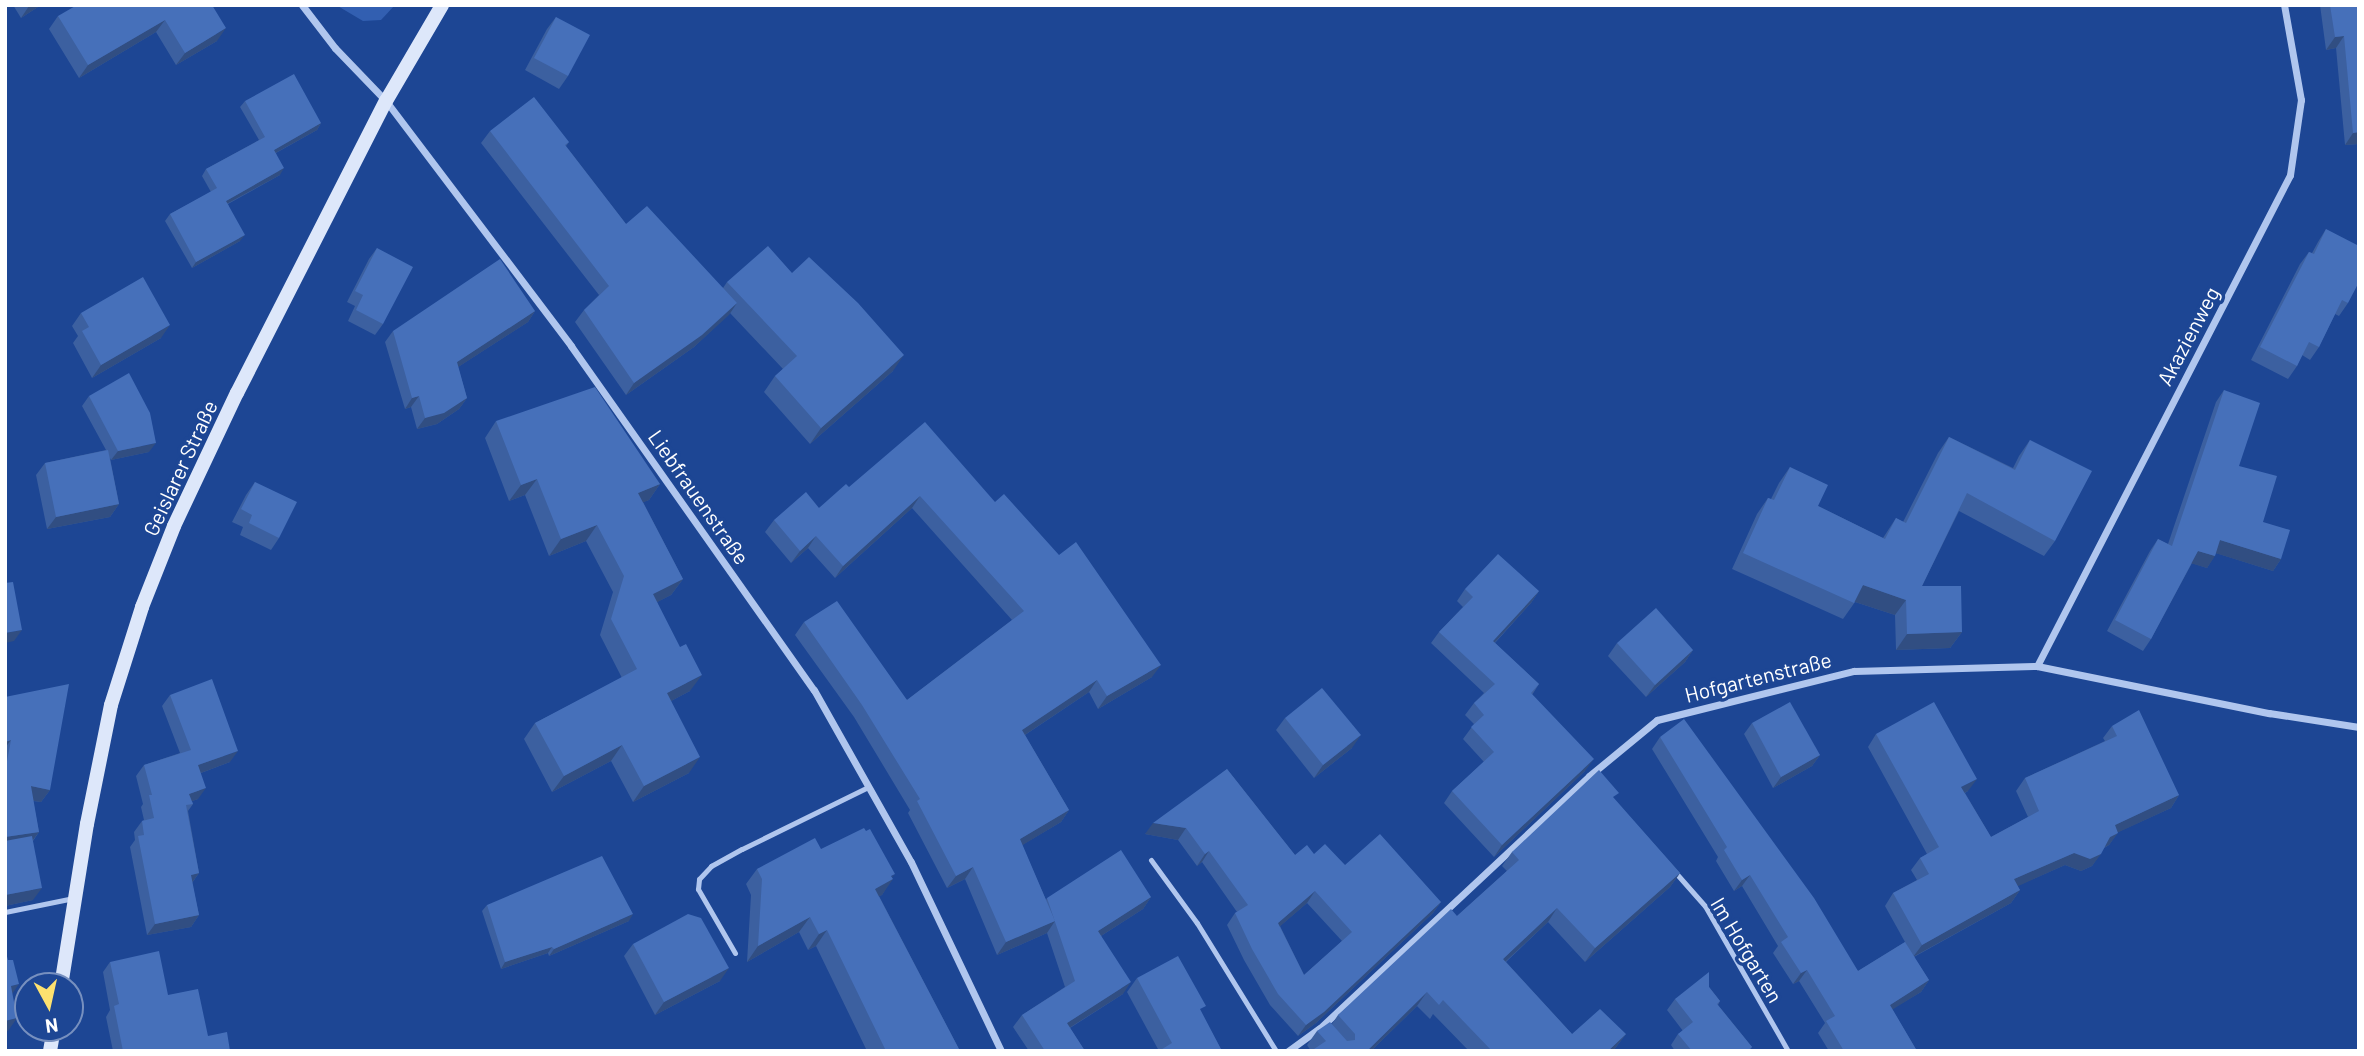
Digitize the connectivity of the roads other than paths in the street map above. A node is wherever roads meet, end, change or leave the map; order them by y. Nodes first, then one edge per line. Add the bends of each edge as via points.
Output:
1 (302, 5) edge
2 (442, 5) edge
3 (2284, 5) edge
4 (386, 101) junction
5 (2037, 666) junction
6 (2359, 727) edge
7 (1589, 776) junction
8 (1598, 786) edge
9 (868, 787) junction
10 (1151, 860) dead end
11 (1669, 866) edge
12 (74, 898) junction
13 (5, 912) edge
14 (734, 953) dead end
15 (63, 972) edge
16 (1320, 1028) junction
17 (1327, 1036) edge
18 (1001, 1051) edge
19 (1276, 1051) edge
20 (1288, 1051) edge
21 (1788, 1051) edge

1 - 4 street, Liebfrauenstraße
2 - 4 main road, Geislarer Straße
3 - 5 street, Akazienweg via 2301,100 2290,175
4 - 9 street, Liebfrauenstraße via 571,346 814,690
4 - 12 main road, Geislarer Straße via 237,393 174,526 142,607 111,705
5 - 6 street, Hofgartenstraße
5 - 7 street, Hofgartenstraße via 1854,671 1737,699 1657,720
7 - 8 lane
7 - 16 street, Hofgartenstraße
9 - 14 lane via 742,849 711,866 699,879 698,889
9 - 18 street, Liebfrauenstraße via 911,862
10 - 19 lane via 1197,923
11 - 21 lane, Im Hofgarten via 1705,906
12 - 13 lane
12 - 15 main road, Geislarer Straße
16 - 17 lane
16 - 20 street, Hofgartenstraße

